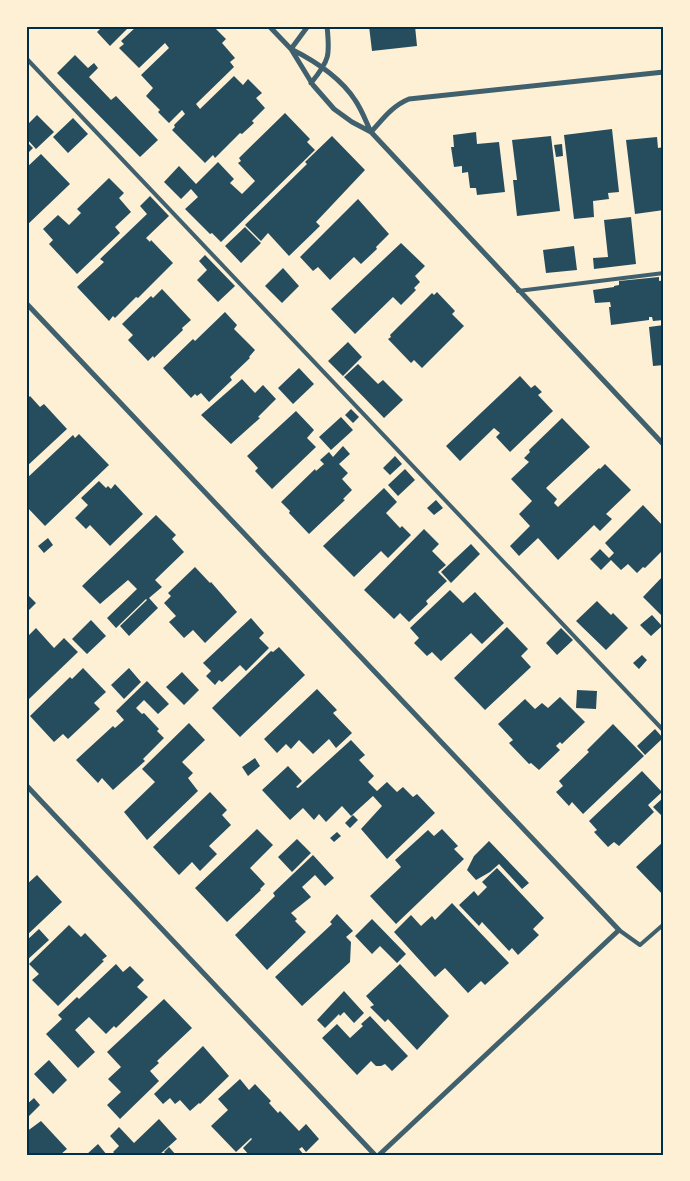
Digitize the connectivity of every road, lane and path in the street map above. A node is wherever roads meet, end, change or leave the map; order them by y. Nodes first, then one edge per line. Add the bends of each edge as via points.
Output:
1 (269, 26) edge
2 (308, 26) edge
3 (327, 26) edge
4 (291, 49) junction
5 (26, 58) edge
6 (324, 68) junction
7 (664, 72) edge
8 (311, 83) junction
9 (371, 132) junction
10 (664, 273) edge
11 (518, 291) junction
12 (26, 303) edge
13 (664, 445) edge
14 (664, 731) edge
15 (26, 785) edge
16 (664, 924) edge
17 (618, 930) junction
18 (377, 1155) edge

1 - 4 street
2 - 4 street
3 - 6 street via 329,51
4 - 6 street
4 - 8 street
5 - 14 lane
6 - 8 street
6 - 9 street via 355,99
7 - 9 street via 409,99 389,111
8 - 9 street via 334,109
9 - 11 street
10 - 11 lane
11 - 13 street
12 - 17 street
15 - 18 street
16 - 17 lane via 640,945
17 - 18 street

